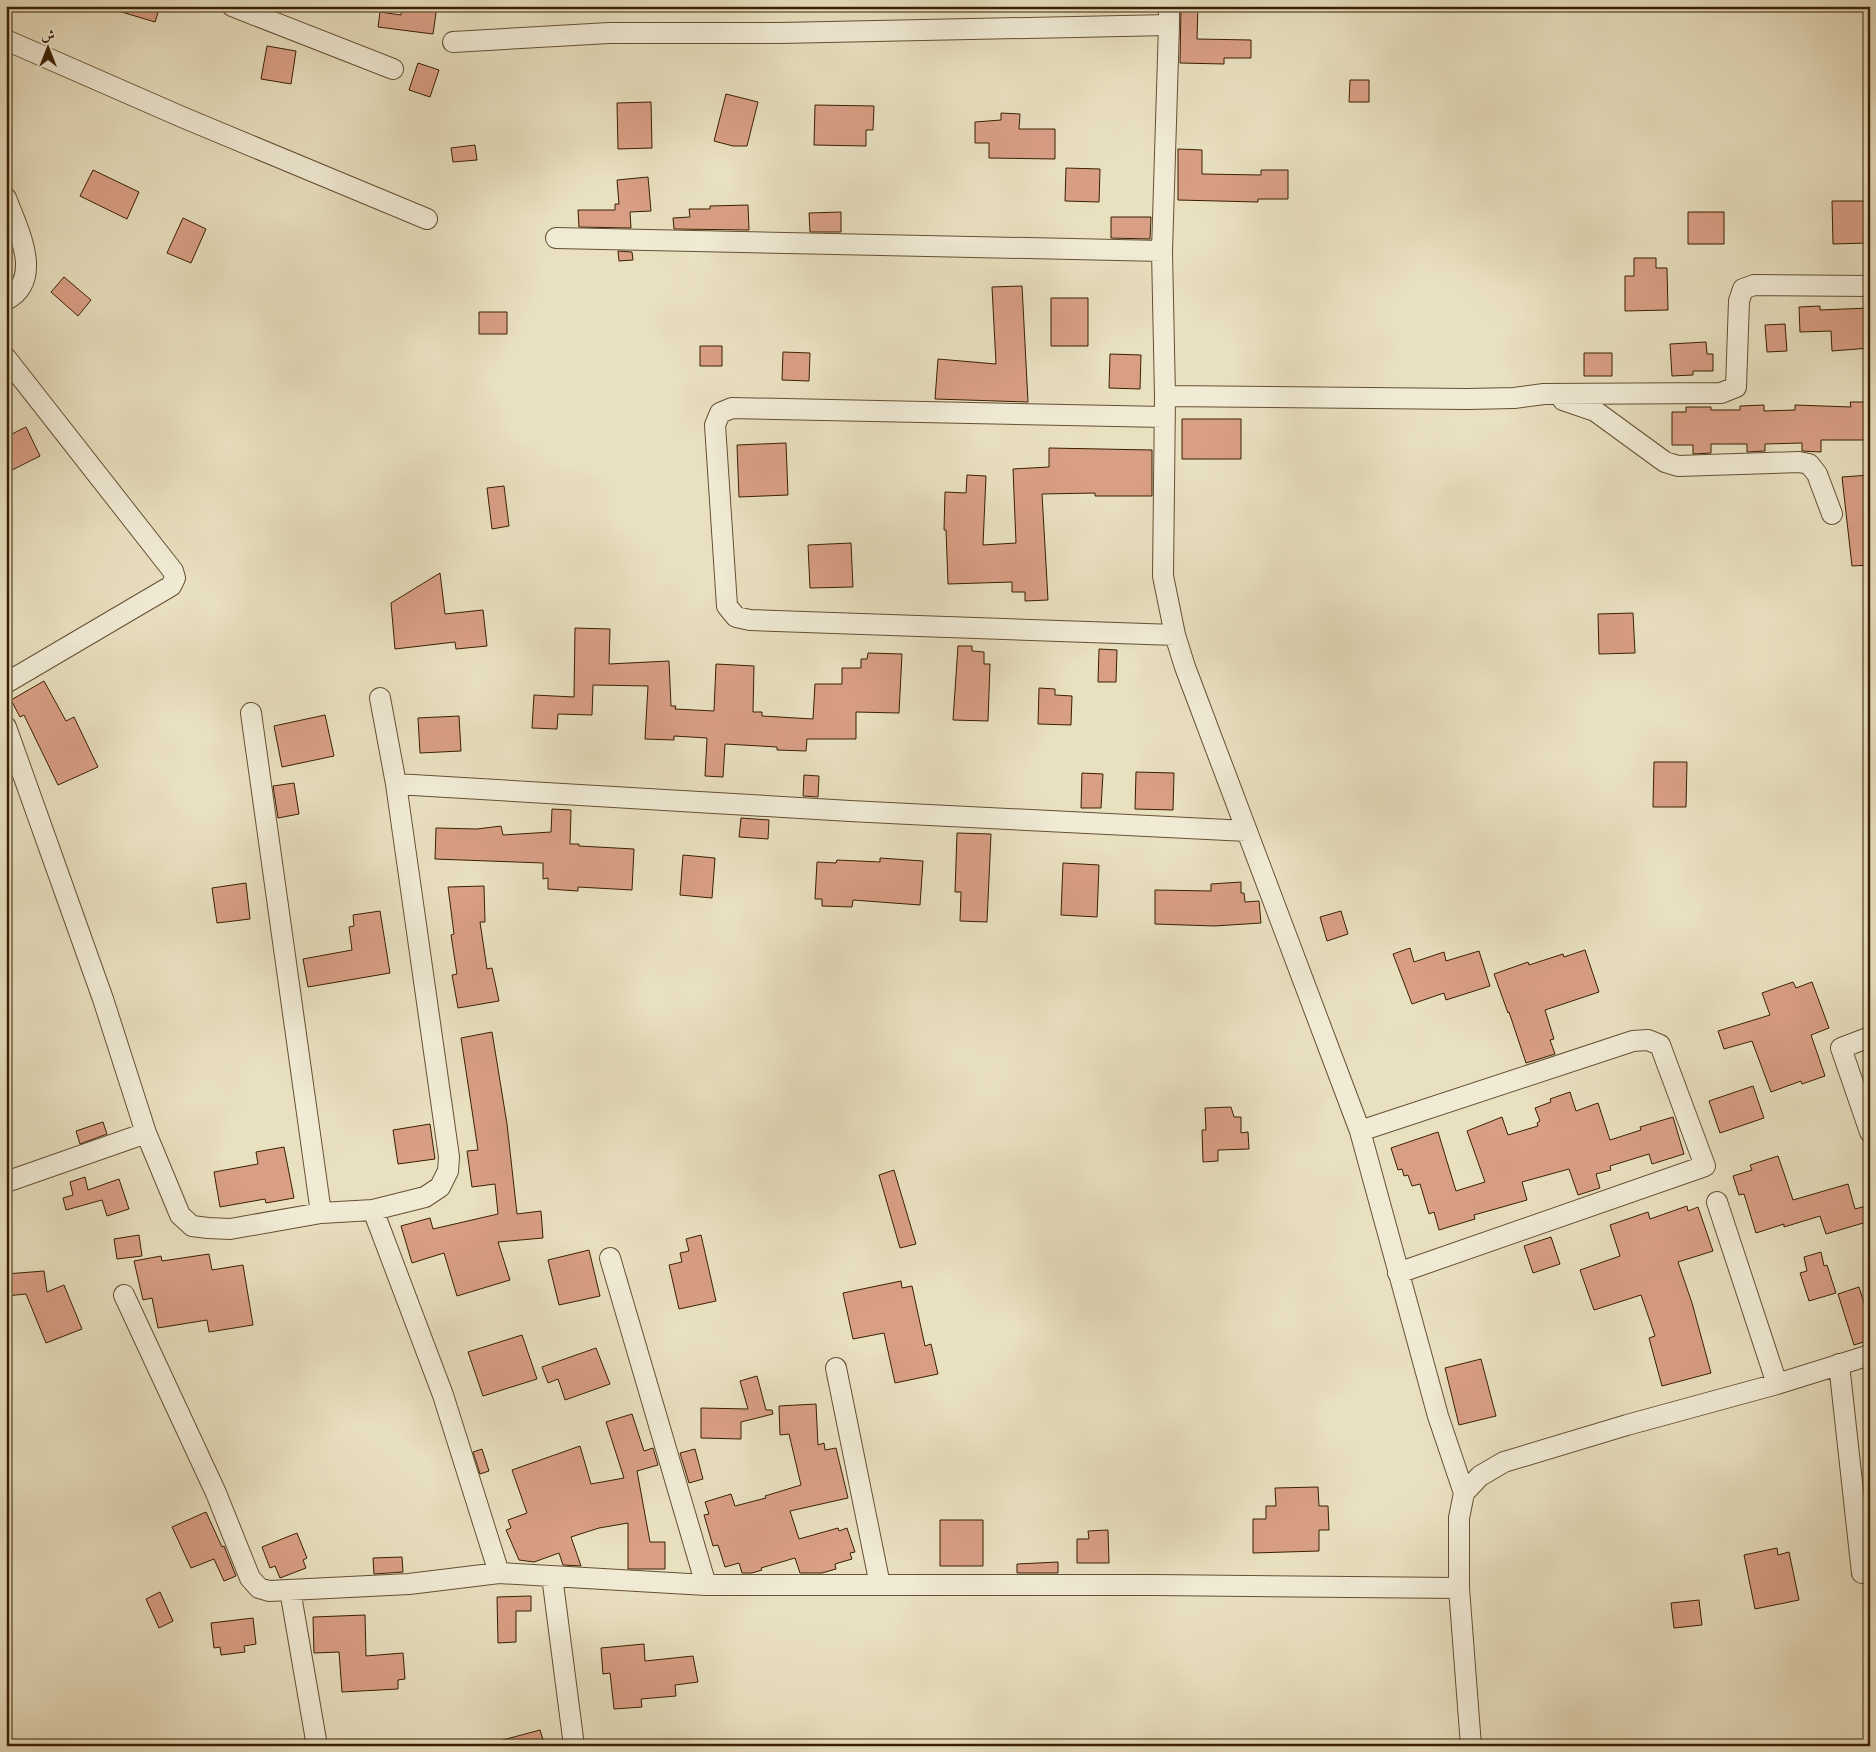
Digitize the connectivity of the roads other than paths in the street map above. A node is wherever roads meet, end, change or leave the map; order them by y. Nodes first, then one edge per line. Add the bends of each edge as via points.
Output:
1 (232, 6) edge
2 (1169, 16) edge
3 (6, 40) edge
4 (453, 42) dead end
5 (393, 69) dead end
6 (6, 198) edge
7 (427, 219) dead end
8 (556, 238) dead end
9 (1162, 251) junction
10 (1870, 286) edge
11 (6, 300) edge
12 (6, 358) edge
13 (1544, 394) junction
14 (1165, 396) junction
15 (1164, 417) junction
16 (1832, 514) dead end
17 (1175, 634) junction
18 (6, 683) edge
19 (380, 698) dead end
20 (251, 713) dead end
21 (6, 727) edge
22 (396, 784) junction
23 (1247, 831) junction
24 (1870, 1037) edge
25 (1360, 1131) junction
26 (1870, 1132) edge
27 (146, 1133) junction
28 (6, 1182) edge
29 (1717, 1202) dead end
30 (373, 1210) junction
31 (321, 1213) junction
32 (610, 1258) dead end
33 (1398, 1273) junction
34 (124, 1295) dead end
35 (1870, 1355) edge
36 (1839, 1364) junction
37 (836, 1368) dead end
38 (1778, 1384) junction
39 (1464, 1492) junction
40 (499, 1573) junction
41 (1862, 1573) dead end
42 (552, 1576) junction
43 (706, 1585) junction
44 (880, 1585) junction
45 (1459, 1588) junction
46 (290, 1590) junction
47 (317, 1746) edge
48 (574, 1746) edge
49 (1471, 1746) edge

1 - 5 street
2 - 4 street via 800,33 609,33
2 - 9 street
3 - 7 street
6 - 11 street via 24,249 26,272 22,285
8 - 9 street
9 - 14 street
10 - 13 street via 1754,285 1743,290 1739,301 1736,387 1721,393
12 - 18 street via 173,570 175,578 171,586
13 - 14 street via 1467,400
13 - 16 street via 1595,411 1665,462 1678,466 1809,464 1817,474
14 - 15 street
15 - 17 street via 1162,576
15 - 17 street via 732,408 720,413 715,425 727,606 736,617
17 - 23 street
19 - 22 street
20 - 31 street
21 - 27 street via 103,999
22 - 23 street
22 - 30 street via 449,1157 448,1172 440,1187 425,1197
23 - 25 street
24 - 26 street via 1841,1048
25 - 33 street
25 - 33 street via 1633,1041 1648,1040 1660,1045 1705,1166
27 - 28 street
27 - 31 street via 180,1215 192,1226 230,1229
29 - 38 street
30 - 31 street
30 - 40 street via 443,1395
32 - 43 street
33 - 39 street via 1438,1416
34 - 46 street via 216,1493 250,1578 259,1588 269,1591
35 - 36 street
36 - 38 street
36 - 41 street
37 - 44 street
38 - 39 street via 1504,1462 1480,1476
39 - 45 street via 1459,1518
40 - 42 street
40 - 46 street via 409,1584
42 - 43 street
42 - 48 street
43 - 44 street
44 - 45 street
45 - 49 street
46 - 47 street

